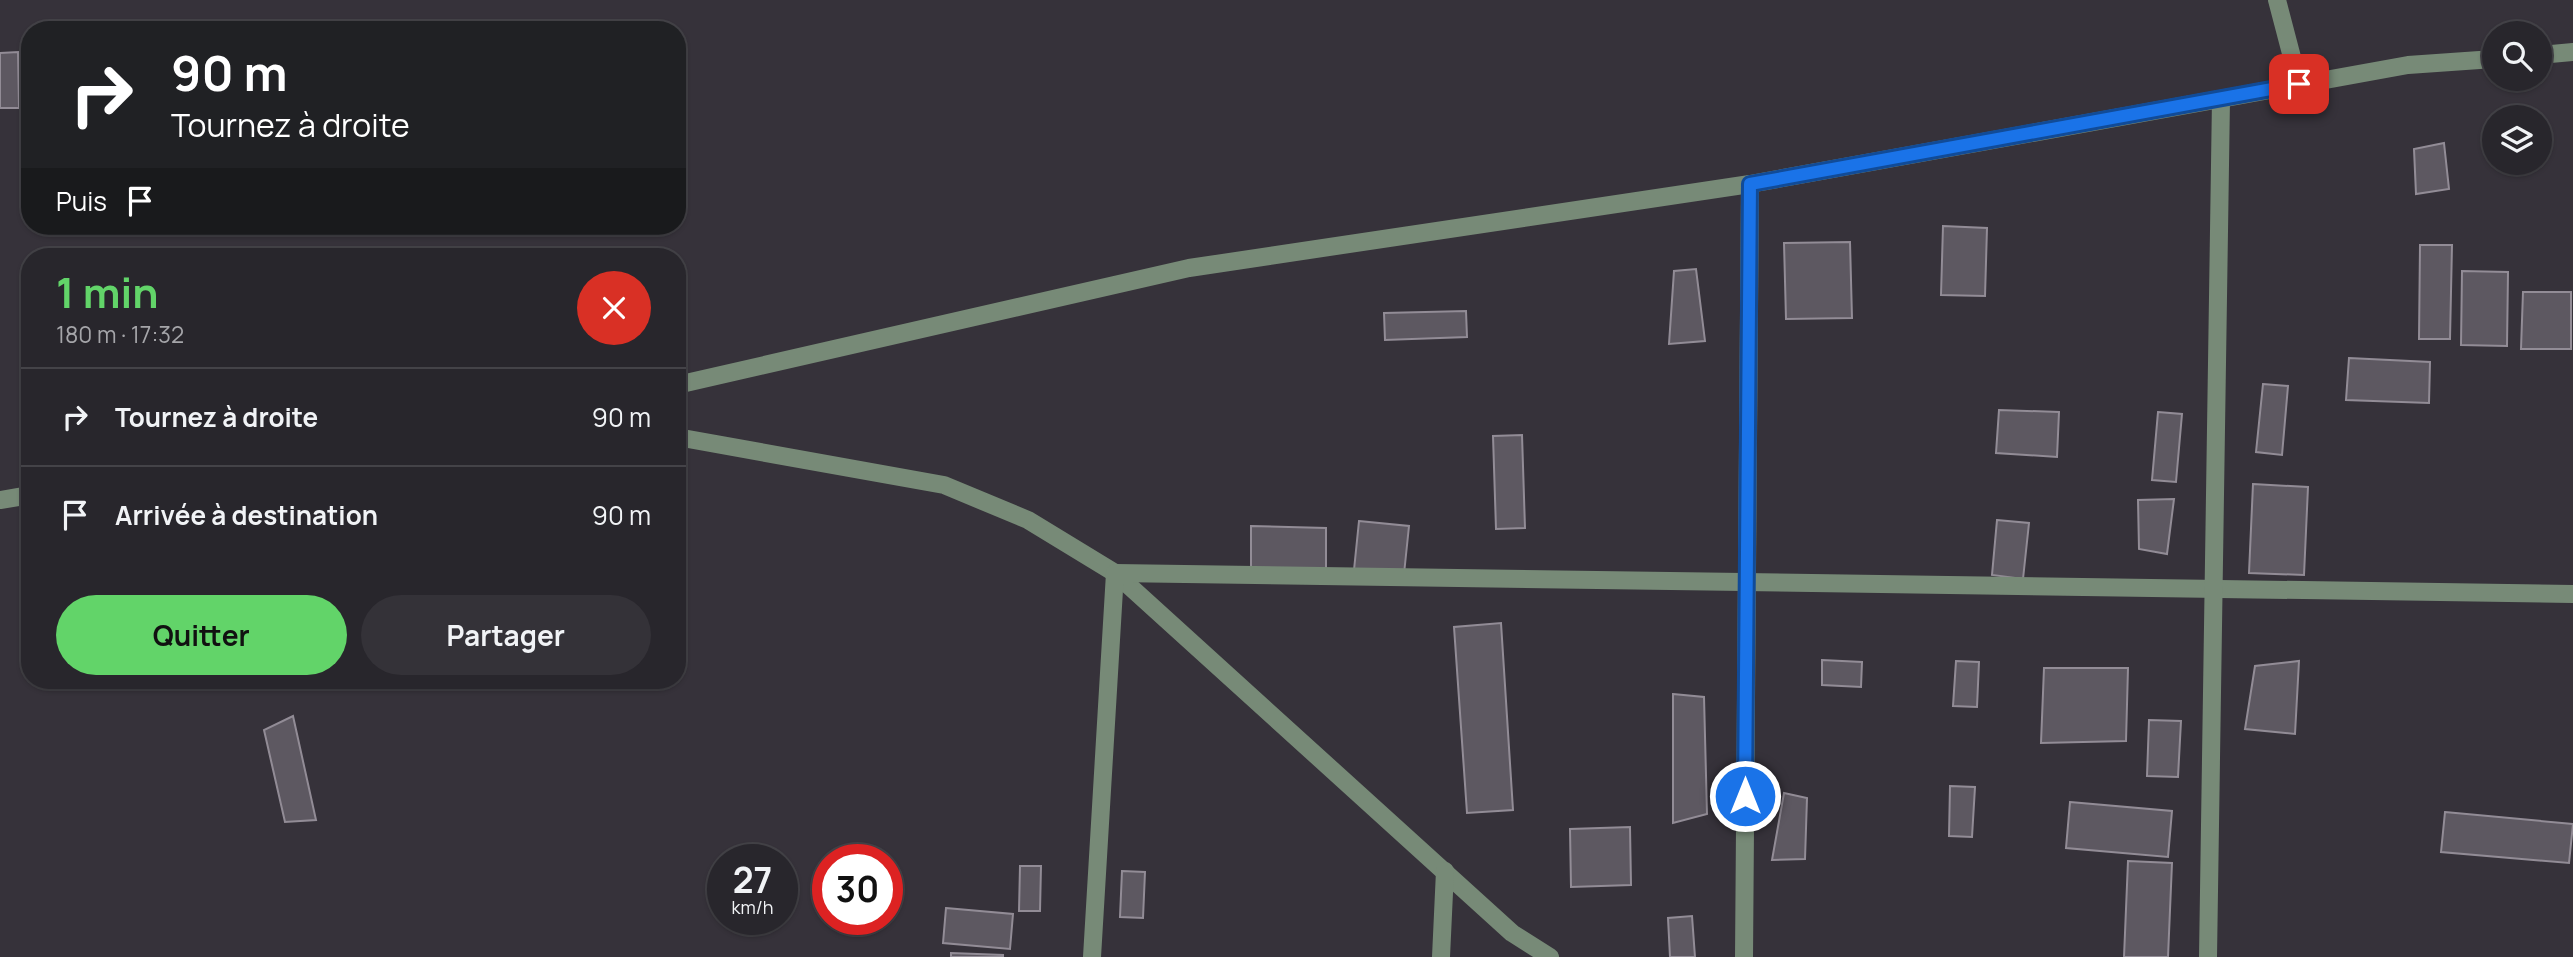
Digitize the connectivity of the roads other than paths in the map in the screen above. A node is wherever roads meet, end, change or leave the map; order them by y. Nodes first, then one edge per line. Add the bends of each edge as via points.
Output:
1 (2277, 0) edge
2 (2573, 52) edge
3 (2552, 54) edge
4 (2482, 60) edge
5 (2299, 84) junction
6 (2221, 99) junction
7 (1750, 184) junction
8 (686, 383) edge
9 (686, 439) edge
10 (21, 496) edge
11 (0, 500) edge
12 (1115, 573) junction
13 (1746, 582) junction
14 (2214, 589) junction
15 (2573, 594) edge
16 (1445, 871) junction
17 (1092, 957) edge
18 (1441, 957) edge
19 (1550, 957) edge
20 (1744, 957) edge
21 (2208, 957) edge

1 - 5 street
2 - 3 street
4 - 5 street via 2408,65
5 - 6 street
6 - 7 street
6 - 14 street
7 - 8 street via 1189,268
7 - 13 street
9 - 12 street via 944,485 1028,520
10 - 11 street
12 - 13 street
12 - 16 street
12 - 17 street
13 - 14 street
13 - 20 street
14 - 15 street
14 - 21 street
16 - 18 street
16 - 19 street via 1512,933

